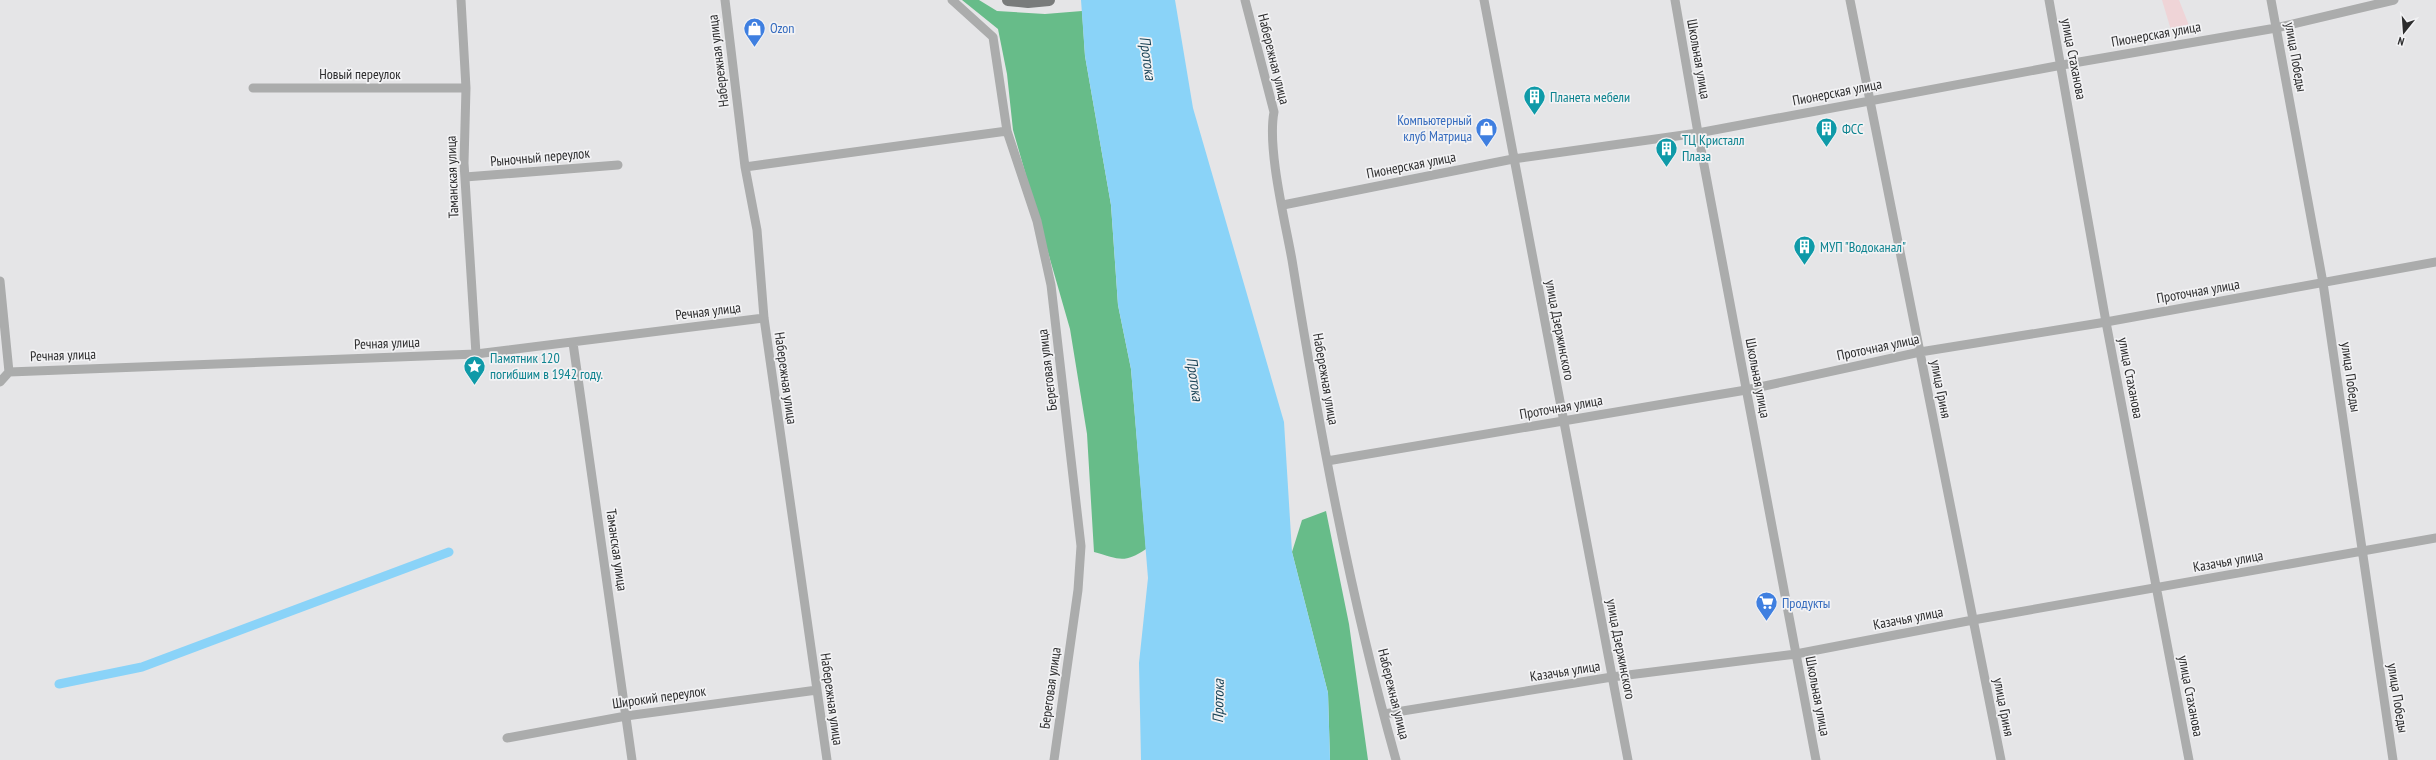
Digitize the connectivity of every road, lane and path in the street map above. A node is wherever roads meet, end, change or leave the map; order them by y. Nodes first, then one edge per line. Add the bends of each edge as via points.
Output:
1 (461, 0) edge
2 (725, 0) edge
3 (952, 0) edge
4 (1008, 0) edge
5 (1049, 0) edge
6 (1245, 0) edge
7 (1484, 0) edge
8 (1675, 0) edge
9 (1850, 0) edge
10 (2048, 0) edge
11 (2271, 0) edge
12 (2394, 0) edge
13 (2276, 28) junction
14 (2062, 65) junction
15 (254, 88) dead end
16 (466, 88) junction
17 (1868, 100) junction
18 (1007, 131) junction
19 (1698, 133) junction
20 (1513, 160) junction
21 (618, 165) dead end
22 (745, 167) junction
23 (465, 177) junction
24 (1283, 205) junction
25 (2436, 262) edge
26 (0, 281) edge
27 (2323, 282) junction
28 (764, 318) junction
29 (2106, 322) junction
30 (573, 343) junction
31 (1920, 352) junction
32 (476, 354) junction
33 (9, 372) junction
34 (0, 382) edge
35 (1746, 390) junction
36 (1563, 420) junction
37 (1327, 461) junction
38 (2436, 538) edge
39 (2362, 552) junction
40 (2157, 588) junction
41 (1973, 620) junction
42 (1796, 654) junction
43 (1612, 677) junction
44 (817, 690) junction
45 (1384, 714) junction
46 (626, 716) junction
47 (507, 738) dead end
48 (632, 760) edge
49 (826, 760) edge
50 (1054, 760) edge
51 (1396, 760) edge
52 (1628, 760) edge
53 (1816, 760) edge
54 (2000, 760) edge
55 (2189, 760) edge
56 (2393, 760) edge

1 - 16 street, Таманская улица
2 - 22 street, Набережная улица
3 - 18 street, Береговая улица via 993,37
4 - 5 main road
6 - 24 street, Набережная улица via 1274,112 1272,124
7 - 20 street, улица Дзержинского
8 - 19 street, Школьная улица
9 - 17 street, улица Гриня
10 - 14 street, улица Стаханова
11 - 13 street, улица Победы
12 - 13 street, Пионерская улица
13 - 14 street, Пионерская улица
13 - 27 street, улица Победы
14 - 17 street, Пионерская улица
14 - 29 street, улица Стаханова
15 - 16 street, Новый переулок
16 - 23 street, Таманская улица
17 - 19 street, Пионерская улица
17 - 31 street, улица Гриня
18 - 22 street
18 - 50 street, Береговая улица via 1037,221 1051,285 1081,546 1078,590
19 - 20 street, Пионерская улица
19 - 35 street, Школьная улица
20 - 24 street, Пионерская улица
20 - 36 street, улица Дзержинского
21 - 23 street, Рыночный переулок
22 - 28 street, Набережная улица via 756,230
23 - 32 street, Таманская улица
24 - 37 street, Набережная улица via 1312,386
25 - 27 street, Проточная улица
26 - 33 street
27 - 29 street, Проточная улица
27 - 39 street, улица Победы
28 - 30 street, Речная улица
28 - 44 street, Набережная улица
29 - 31 street, Проточная улица
29 - 40 street, улица Стаханова
30 - 32 street, Речная улица
30 - 46 street, Таманская улица
31 - 35 street, Проточная улица
31 - 41 street, улица Гриня
32 - 33 street, Речная улица
33 - 34 street
35 - 36 street, Проточная улица
35 - 42 street, Школьная улица
36 - 37 street, Проточная улица
36 - 43 street, улица Дзержинского
37 - 45 street, Набережная улица via 1355,600
38 - 39 street, Казачья улица
39 - 40 street, Казачья улица
39 - 56 street, улица Победы
40 - 41 street, Казачья улица
40 - 55 street, улица Стаханова
41 - 42 street, Казачья улица
41 - 54 street, улица Гриня
42 - 43 street, Казачья улица
42 - 53 street, Школьная улица
43 - 45 street, Казачья улица
43 - 52 street, улица Дзержинского
44 - 46 street, Широкий переулок
44 - 49 street, Набережная улица
45 - 51 street, Набережная улица
46 - 47 street, Широкий переулок
46 - 48 street, Таманская улица

